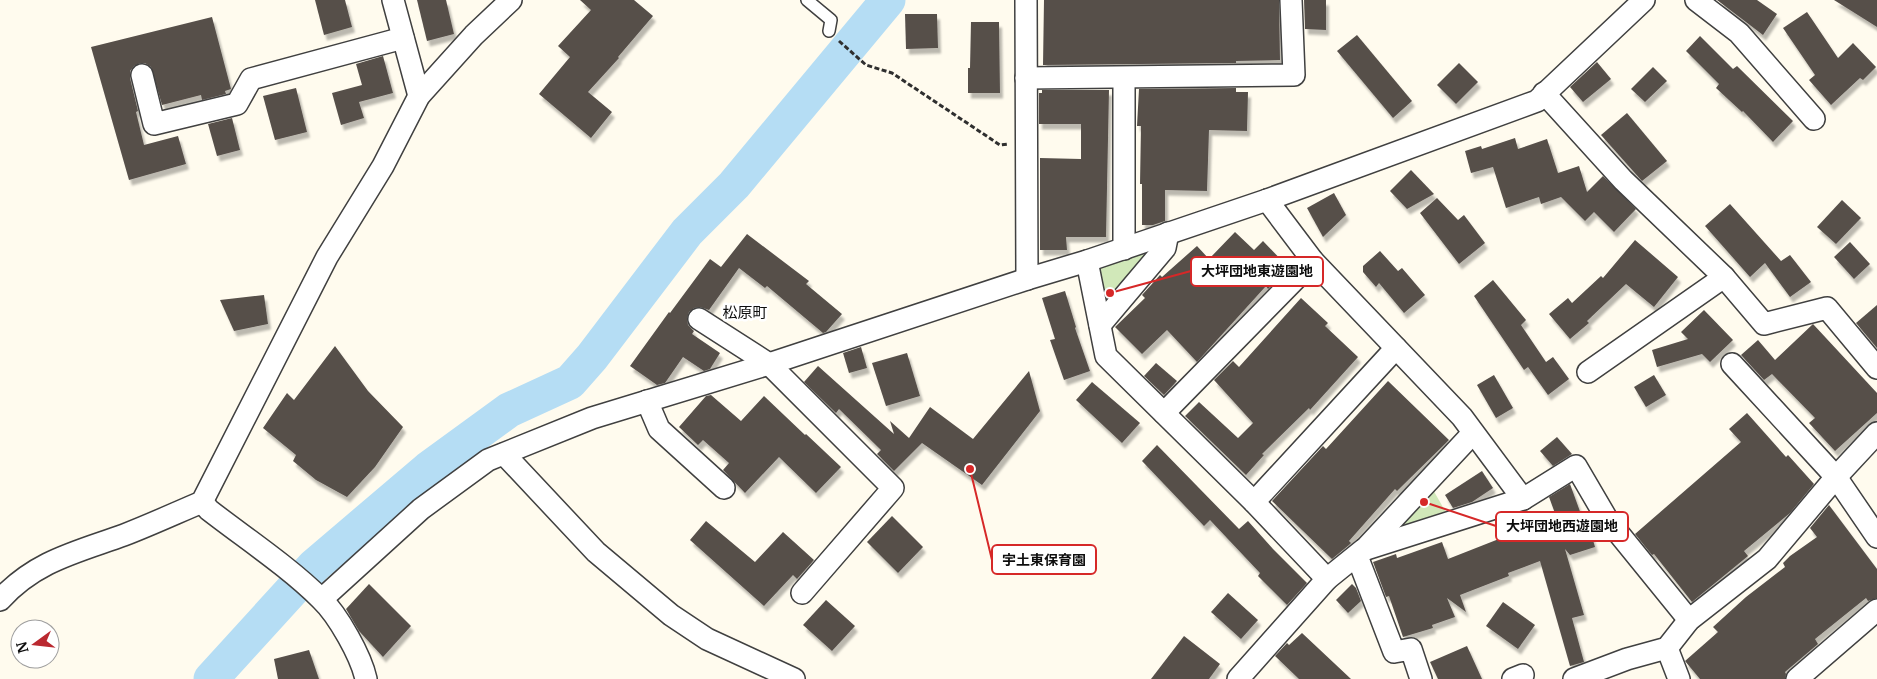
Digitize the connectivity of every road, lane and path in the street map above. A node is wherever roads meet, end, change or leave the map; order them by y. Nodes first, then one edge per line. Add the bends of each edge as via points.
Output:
1 (393, 0) edge
2 (512, 0) edge
3 (807, 0) edge
4 (1026, 0) edge
5 (1291, 0) edge
6 (1644, 0) edge
7 (1696, 0) edge
8 (829, 31) joint
9 (403, 38) junction
10 (142, 75) dead end
11 (1026, 78) junction
12 (1124, 78) junction
13 (1544, 93) junction
14 (419, 96) junction
15 (1814, 119) dead end
16 (1026, 142) junction
17 (1267, 200) junction
18 (1168, 234) junction
19 (1124, 249) junction
20 (1087, 261) junction
21 (1312, 261) junction
22 (1724, 277) junction
23 (1027, 278) junction
24 (699, 319) dead end
25 (1100, 325) junction
26 (1396, 348) junction
27 (769, 364) junction
28 (1732, 364) dead end
29 (1877, 368) edge
30 (1588, 372) dead end
31 (648, 401) junction
32 (1164, 413) junction
33 (1473, 433) junction
34 (1877, 433) edge
35 (504, 454) junction
36 (1836, 477) junction
37 (724, 488) dead end
38 (1523, 499) junction
39 (202, 502) junction
40 (1254, 502) junction
41 (1877, 537) edge
42 (1360, 553) junction
43 (1327, 579) junction
44 (802, 593) dead end
45 (318, 596) junction
46 (0, 600) edge
47 (1877, 610) edge
48 (1689, 620) junction
49 (1667, 648) junction
50 (366, 679) edge
51 (794, 679) edge
52 (1238, 679) edge
53 (1421, 679) edge
54 (1574, 679) edge
55 (1679, 679) edge
56 (1797, 679) edge

1 - 9 street
2 - 14 street via 474,35
3 - 8 lane via 830,20
4 - 11 street
5 - 12 street via 1294,75
6 - 13 street
7 - 15 street via 1739,33
8 - 16 path via 866,65 892,73 1000,145
9 - 10 street via 251,79 237,104 154,124
9 - 14 street
11 - 12 street
11 - 16 street
12 - 19 street
13 - 17 street via 1537,100
13 - 22 street via 1623,180
14 - 39 street via 383,166 327,256
16 - 23 street
17 - 18 street
17 - 21 street
18 - 19 street
18 - 25 street via 1165,248
19 - 20 street
20 - 23 street
20 - 25 street
21 - 26 street
21 - 32 street
22 - 29 street via 1764,324 1827,308
22 - 30 street
23 - 27 street
24 - 27 street
25 - 32 street via 1106,356
26 - 33 street via 1462,417
26 - 40 street
27 - 31 street
27 - 44 street via 893,488
28 - 36 street
31 - 35 street via 592,418
31 - 37 street via 659,429
32 - 40 street
33 - 38 street
33 - 42 street
34 - 36 street
35 - 45 street via 488,460 421,510
35 - 51 street via 596,552 671,615 706,639
36 - 41 street
36 - 48 street via 1767,559
38 - 42 street
38 - 48 street via 1576,466 1607,519
39 - 45 street
39 - 46 street via 46,563 25,576
40 - 43 street
42 - 43 street
42 - 53 street via 1394,652 1411,650
43 - 52 street
45 - 50 street via 348,635
47 - 56 street
48 - 49 street
49 - 54 street
49 - 55 street

